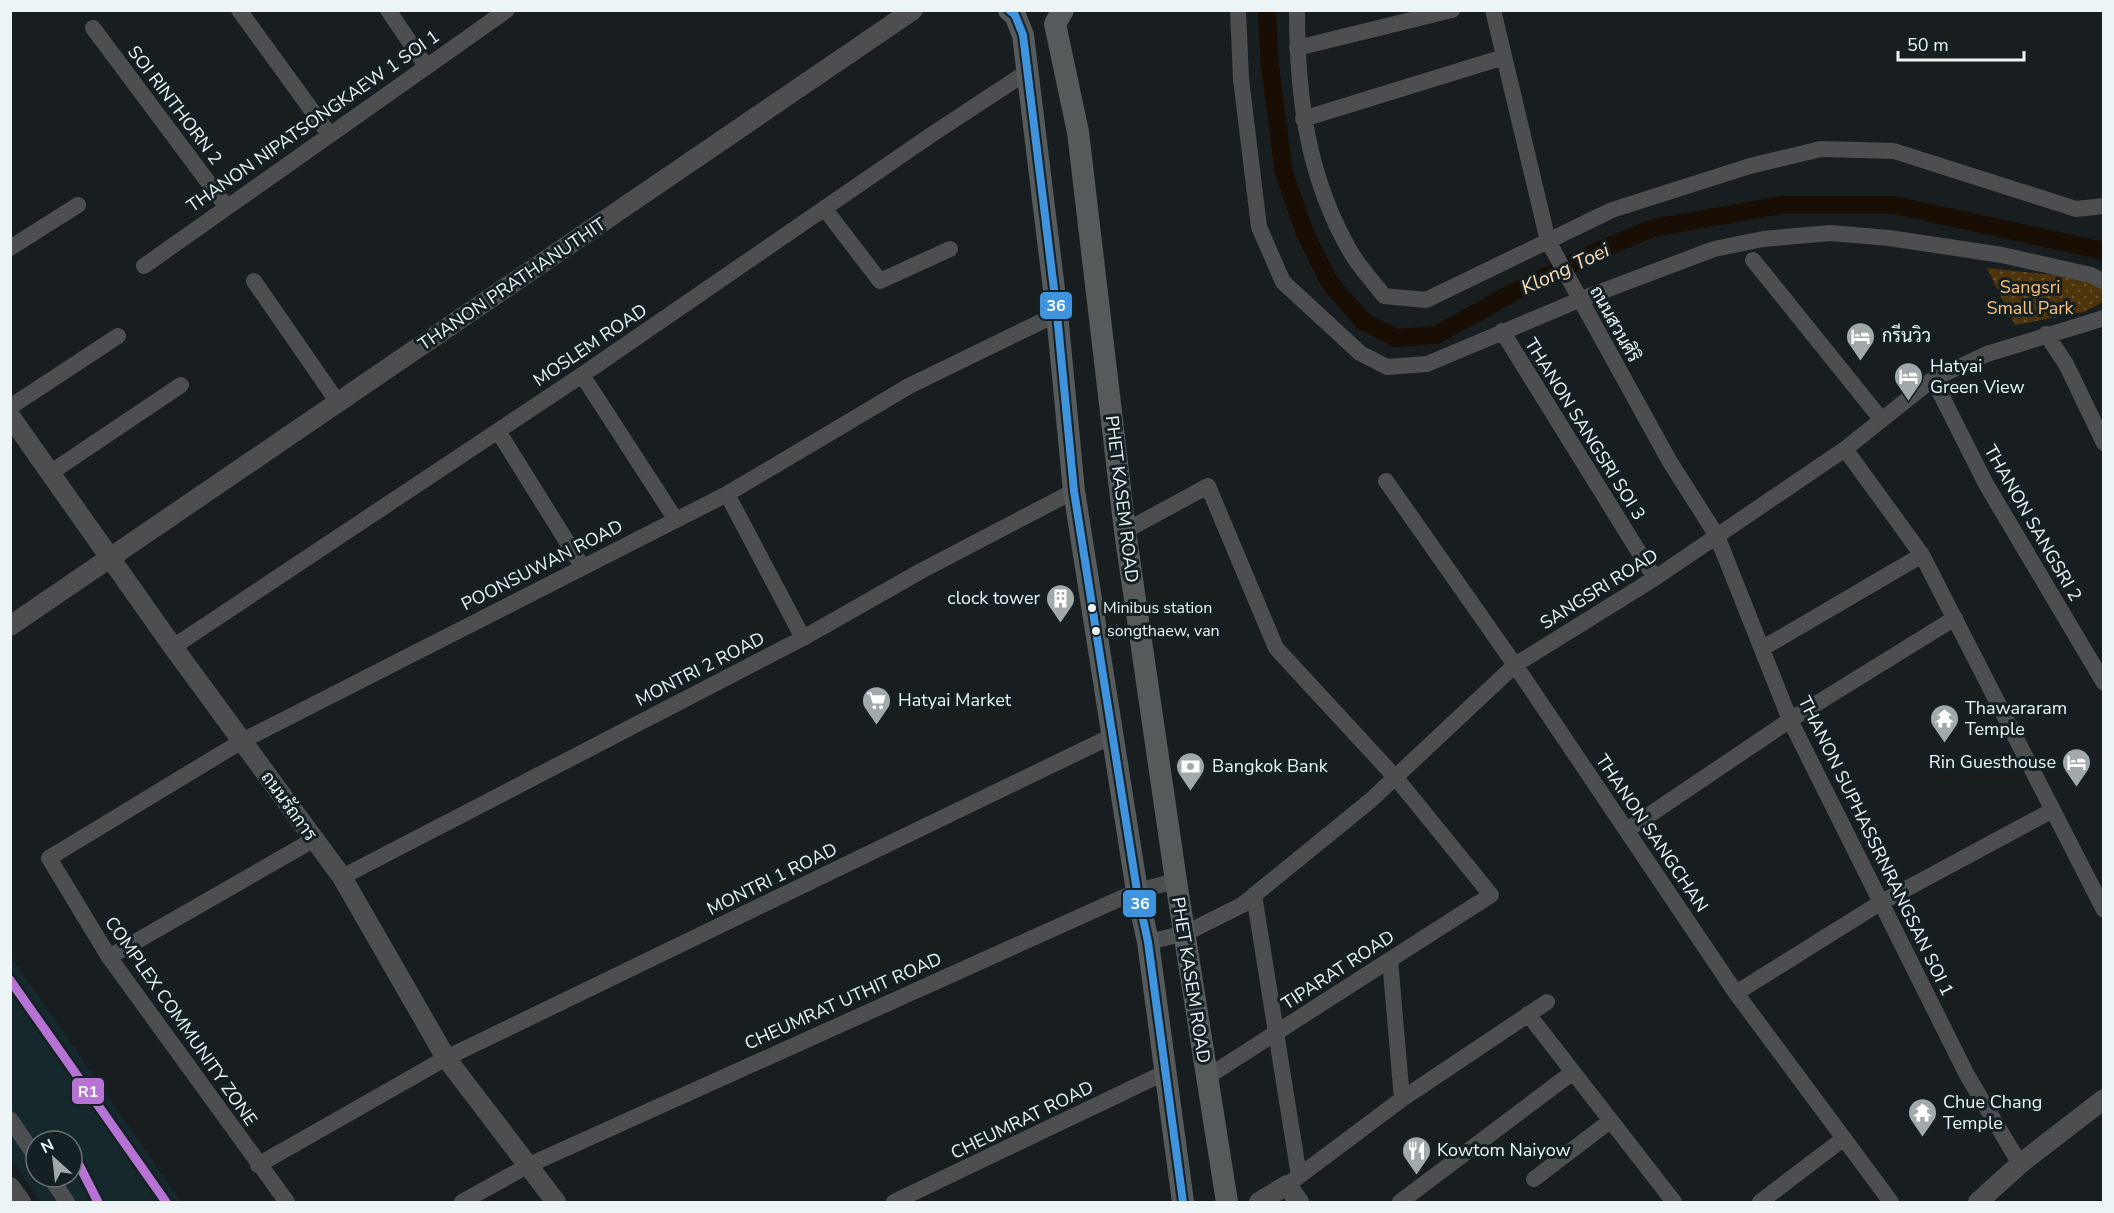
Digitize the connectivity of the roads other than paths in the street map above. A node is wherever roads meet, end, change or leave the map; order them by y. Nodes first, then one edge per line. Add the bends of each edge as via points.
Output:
1 (239, 10) edge
2 (388, 10) edge
3 (507, 10) edge
4 (913, 10) edge
5 (1009, 10) edge
6 (1063, 10) edge
7 (1238, 10) edge
8 (1297, 10) edge
9 (1452, 10) edge
10 (1493, 10) edge
11 (93, 28) dead end
12 (1297, 48) junction
13 (1504, 57) junction
14 (426, 66) junction
15 (1027, 72) junction
16 (1303, 119) junction
17 (330, 134) junction
18 (78, 205) dead end
19 (226, 206) junction
20 (2103, 206) edge
21 (824, 208) junction
22 (1550, 243) junction
23 (10, 248) edge
24 (950, 249) dead end
25 (1753, 260) dead end
26 (144, 266) dead end
27 (254, 281) dead end
28 (2103, 282) edge
29 (1577, 297) junction
30 (1057, 314) junction
31 (2103, 318) edge
32 (1502, 331) junction
33 (2046, 334) junction
34 (118, 336) dead end
35 (582, 375) junction
36 (1933, 379) junction
37 (181, 385) dead end
38 (339, 404) junction
39 (10, 407) edge
40 (10, 416) edge
41 (1881, 419) junction
42 (498, 431) junction
43 (2103, 443) edge
44 (1845, 449) junction
45 (50, 473) junction
46 (1386, 481) dead end
47 (1074, 491) junction
48 (727, 494) junction
49 (676, 520) junction
50 (1125, 531) junction
51 (1718, 536) junction
52 (1922, 555) junction
53 (110, 556) junction
54 (582, 566) junction
55 (1655, 578) junction
56 (1955, 618) junction
57 (10, 626) edge
58 (803, 638) junction
59 (173, 647) junction
60 (1763, 648) junction
61 (1515, 665) junction
62 (2103, 683) edge
63 (1790, 720) junction
64 (1114, 735) junction
65 (242, 741) junction
66 (1396, 777) junction
67 (2051, 811) junction
68 (1627, 830) junction
69 (313, 840) junction
70 (49, 858) joint
71 (342, 877) junction
72 (1176, 881) junction
73 (1137, 891) junction
74 (1254, 895) junction
75 (1880, 903) junction
76 (2103, 910) edge
77 (1186, 933) junction
78 (1148, 942) junction
79 (109, 957) junction
80 (1390, 960) junction
81 (1736, 993) junction
82 (1547, 1002) dead end
83 (1528, 1014) junction
84 (1275, 1034) junction
85 (446, 1058) junction
86 (1166, 1072) junction
87 (1573, 1072) junction
88 (1207, 1077) junction
89 (1402, 1099) junction
90 (2103, 1099) edge
91 (10, 1119) edge
92 (1610, 1121) junction
93 (1843, 1138) junction
94 (24, 1139) edge
95 (2020, 1164) junction
96 (258, 1165) junction
97 (529, 1165) junction
98 (1534, 1179) dead end
99 (1293, 1181) junction
100 (10, 1187) edge
101 (58, 1189) edge
102 (21, 1203) edge
103 (67, 1203) edge
104 (287, 1203) edge
105 (462, 1203) edge
106 (556, 1203) edge
107 (894, 1203) edge
108 (1183, 1203) edge
109 (1227, 1203) edge
110 (1258, 1203) edge
111 (1299, 1203) edge
112 (1400, 1203) edge
113 (1674, 1203) edge
114 (1760, 1203) edge
115 (1891, 1203) edge
116 (1978, 1203) edge

1 - 17 street
2 - 14 street
3 - 14 street, THANON NIPATSONGKAEW 1 SOI 1
4 - 38 street, THANON PRATHANUTHIT
5 - 15 main road, PHET KASEM ROAD via 1023,35
6 - 50 main road, PHET KASEM ROAD via 1055,24 1078,132
7 - 32 street via 1241,79 1258,227 1283,282 1360,353 1387,368 1427,364
8 - 12 street
9 - 12 street
10 - 13 street, ถนนสวนศิริ
11 - 19 street, SOI RINTHORN 2
12 - 16 street
13 - 16 street
13 - 22 street, ถนนสวนศิริ
14 - 17 street, THANON NIPATSONGKAEW 1 SOI 1
15 - 21 street, MOSLEM ROAD
15 - 30 main road, PHET KASEM ROAD
16 - 22 street via 1321,193 1351,253 1384,296 1426,300
17 - 19 street, THANON NIPATSONGKAEW 1 SOI 1
18 - 23 street
19 - 26 street, THANON NIPATSONGKAEW 1 SOI 1
20 - 22 street via 2076,209 1894,151 1821,149 1750,166 1612,210
21 - 24 street via 880,281
21 - 35 street, MOSLEM ROAD
22 - 29 street, ถนนสวนศิริ
25 - 41 street
27 - 38 street
28 - 29 street via 2091,274 2002,255 1830,233 1763,238 1714,249
29 - 32 street
29 - 51 street, ถนนสวนศิริ via 1670,462
30 - 47 main road, PHET KASEM ROAD
30 - 48 street, POONSUWAN ROAD via 909,386
31 - 33 street, SANGSRI ROAD
32 - 55 street, THANON SANGSRI SOI 3
33 - 36 street, SANGSRI ROAD via 1987,354
33 - 43 street via 2066,364
34 - 39 street
35 - 42 street, MOSLEM ROAD
35 - 49 street
36 - 41 street, SANGSRI ROAD
36 - 62 street, THANON SANGSRI 2 via 1986,484
37 - 45 street
38 - 53 street, THANON PRATHANUTHIT
40 - 45 street, ถนนรัถการ
41 - 44 street, SANGSRI ROAD
42 - 54 street
42 - 59 street, MOSLEM ROAD
44 - 51 street, SANGSRI ROAD
44 - 52 street
45 - 53 street, ถนนรัถการ
46 - 61 street, THANON SANGCHAN
47 - 58 street, MONTRI 2 ROAD
47 - 64 main road, PHET KASEM ROAD
48 - 49 street, POONSUWAN ROAD
48 - 58 street
49 - 54 street, POONSUWAN ROAD
50 - 66 street via 1208,486 1276,648
50 - 72 main road, PHET KASEM ROAD
51 - 55 street, SANGSRI ROAD
51 - 60 street, THANON SUPHASSRNRANGSAN SOI 1
52 - 56 street
52 - 60 street
53 - 57 street, THANON PRATHANUTHIT
53 - 59 street, ถนนรัถการ
54 - 65 street, POONSUWAN ROAD
55 - 61 street, SANGSRI ROAD
56 - 63 street
56 - 67 street
58 - 71 street, MONTRI 2 ROAD
59 - 65 street, ถนนรัถการ
60 - 63 street, THANON SUPHASSRNRANGSAN SOI 1
61 - 66 street, SANGSRI ROAD
61 - 68 street, THANON SANGCHAN
63 - 68 street
63 - 75 street, THANON SUPHASSRNRANGSAN SOI 1
64 - 73 main road, PHET KASEM ROAD
64 - 85 street, MONTRI 1 ROAD
65 - 69 street, ถนนรัถการ
65 - 70 street, POONSUWAN ROAD
66 - 74 street, SANGSRI ROAD
66 - 80 street, TIPARAT ROAD via 1491,895
67 - 75 street
67 - 76 street
68 - 81 street, THANON SANGCHAN
69 - 71 street, ถนนรัถการ
69 - 79 street
70 - 79 street, COMPLEX COMMUNITY ZONE
71 - 85 street, ถนนรัถการ
72 - 73 street, CHEUMRAT UTHIT ROAD
72 - 77 main road, PHET KASEM ROAD
73 - 78 main road, PHET KASEM ROAD
73 - 97 street, CHEUMRAT UTHIT ROAD
74 - 77 street, SANGSRI ROAD
74 - 84 street
75 - 81 street
75 - 95 street, THANON SUPHASSRNRANGSAN SOI 1 via 1967,1075
77 - 78 street, SANGSRI ROAD
77 - 88 main road, PHET KASEM ROAD
78 - 86 main road, PHET KASEM ROAD
79 - 96 street, COMPLEX COMMUNITY ZONE
80 - 84 street, TIPARAT ROAD
80 - 89 street
81 - 93 street, THANON SANGCHAN
82 - 83 street
83 - 87 street
83 - 89 street
84 - 88 street, TIPARAT ROAD
84 - 99 street
85 - 96 street, MONTRI 1 ROAD
85 - 97 street, ถนนรัถการ
86 - 107 street, CHEUMRAT ROAD
86 - 108 main road, PHET KASEM ROAD
87 - 92 street
87 - 112 street
88 - 109 main road, PHET KASEM ROAD
89 - 99 street
90 - 95 street
91 - 94 street
92 - 98 street
92 - 113 street
93 - 114 street
93 - 115 street, THANON SANGCHAN
95 - 116 street
96 - 104 street, COMPLEX COMMUNITY ZONE
97 - 105 street, CHEUMRAT UTHIT ROAD
97 - 106 street, ถนนรัถการ
99 - 110 street
99 - 111 street
100 - 102 street
101 - 103 street

